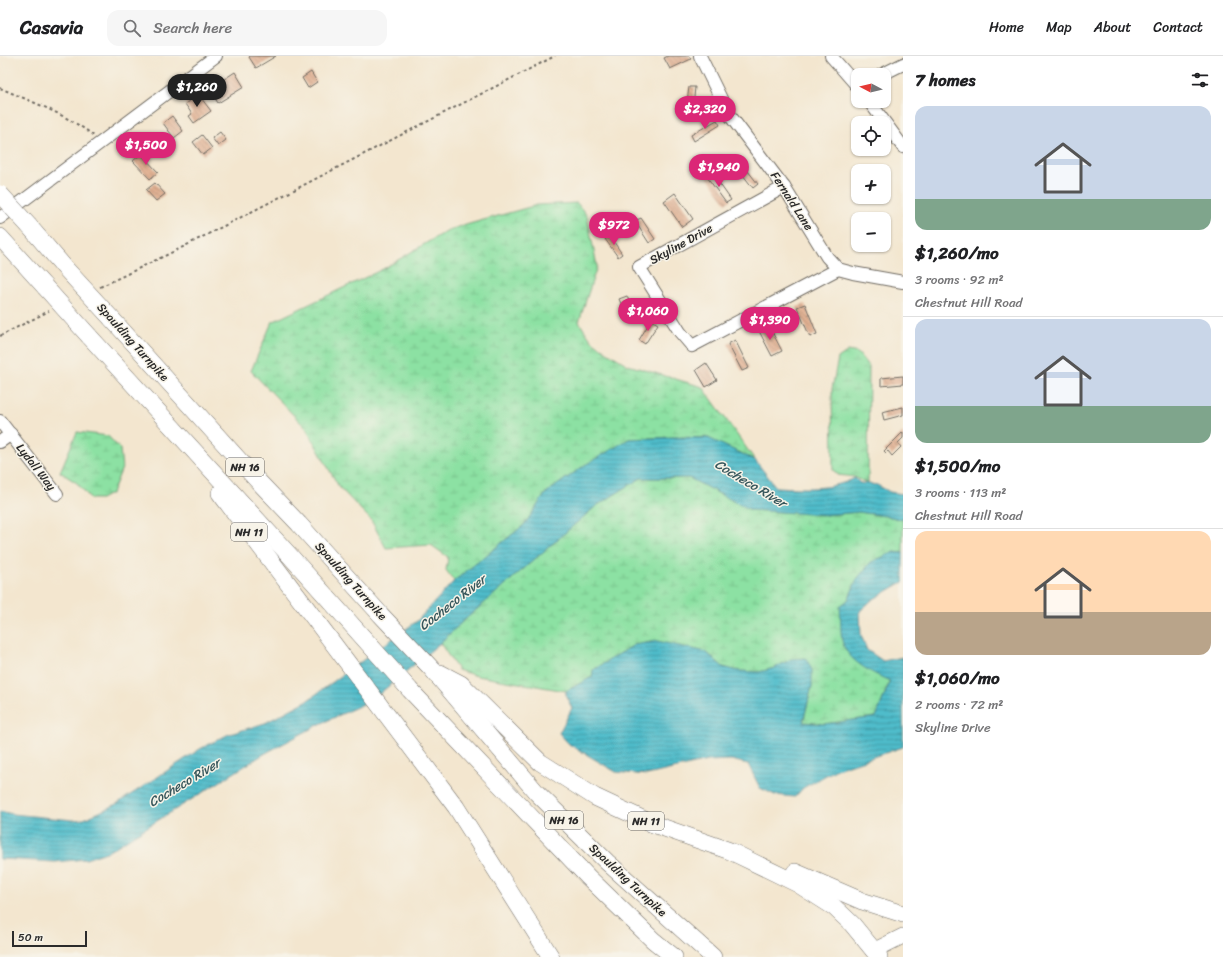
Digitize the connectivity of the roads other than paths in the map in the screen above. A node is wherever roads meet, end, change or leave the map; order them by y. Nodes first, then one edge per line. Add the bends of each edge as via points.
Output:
1 (216, 56) edge
2 (700, 56) edge
3 (831, 56) edge
4 (903, 64) edge
5 (891, 70) edge
6 (851, 79) edge
7 (874, 108) edge
8 (903, 147) edge
9 (784, 187) junction
10 (0, 194) edge
11 (0, 218) edge
12 (4, 243) edge
13 (838, 269) junction
14 (903, 282) edge
15 (154, 405) junction
16 (0, 421) edge
17 (11, 434) junction
18 (0, 442) edge
19 (57, 494) dead end
20 (431, 668) junction
21 (741, 856) junction
22 (903, 914) edge
23 (903, 936) edge
24 (872, 955) edge
25 (551, 957) edge
26 (674, 957) edge
27 (713, 957) edge

1 - 11 street
2 - 9 street, Fernald Lane via 728,113
3 - 6 street
4 - 5 street
7 - 8 street
9 - 13 street, Fernald Lane via 827,257
9 - 13 street, Skyline Drive via 639,267 680,332 692,346
10 - 20 highway, Spaulding Turnpike / NH 16, bridge via 258,481
12 - 15 highway, Spaulding Turnpike / NH 16, bridge
13 - 14 street
15 - 25 highway, NH 11 via 456,807
15 - 26 highway, Spaulding Turnpike / NH 16 via 410,690 588,878
16 - 17 street, Lydall Way
17 - 18 street
17 - 19 street, Lydall Way
20 - 21 highway, NH 11 via 461,684 540,762 595,797 653,824
20 - 27 highway, Spaulding Turnpike / NH 16 via 537,793 606,862
21 - 22 highway via 795,872 862,901
21 - 24 highway, NH 11 via 798,884 834,907 852,924
23 - 24 main road

